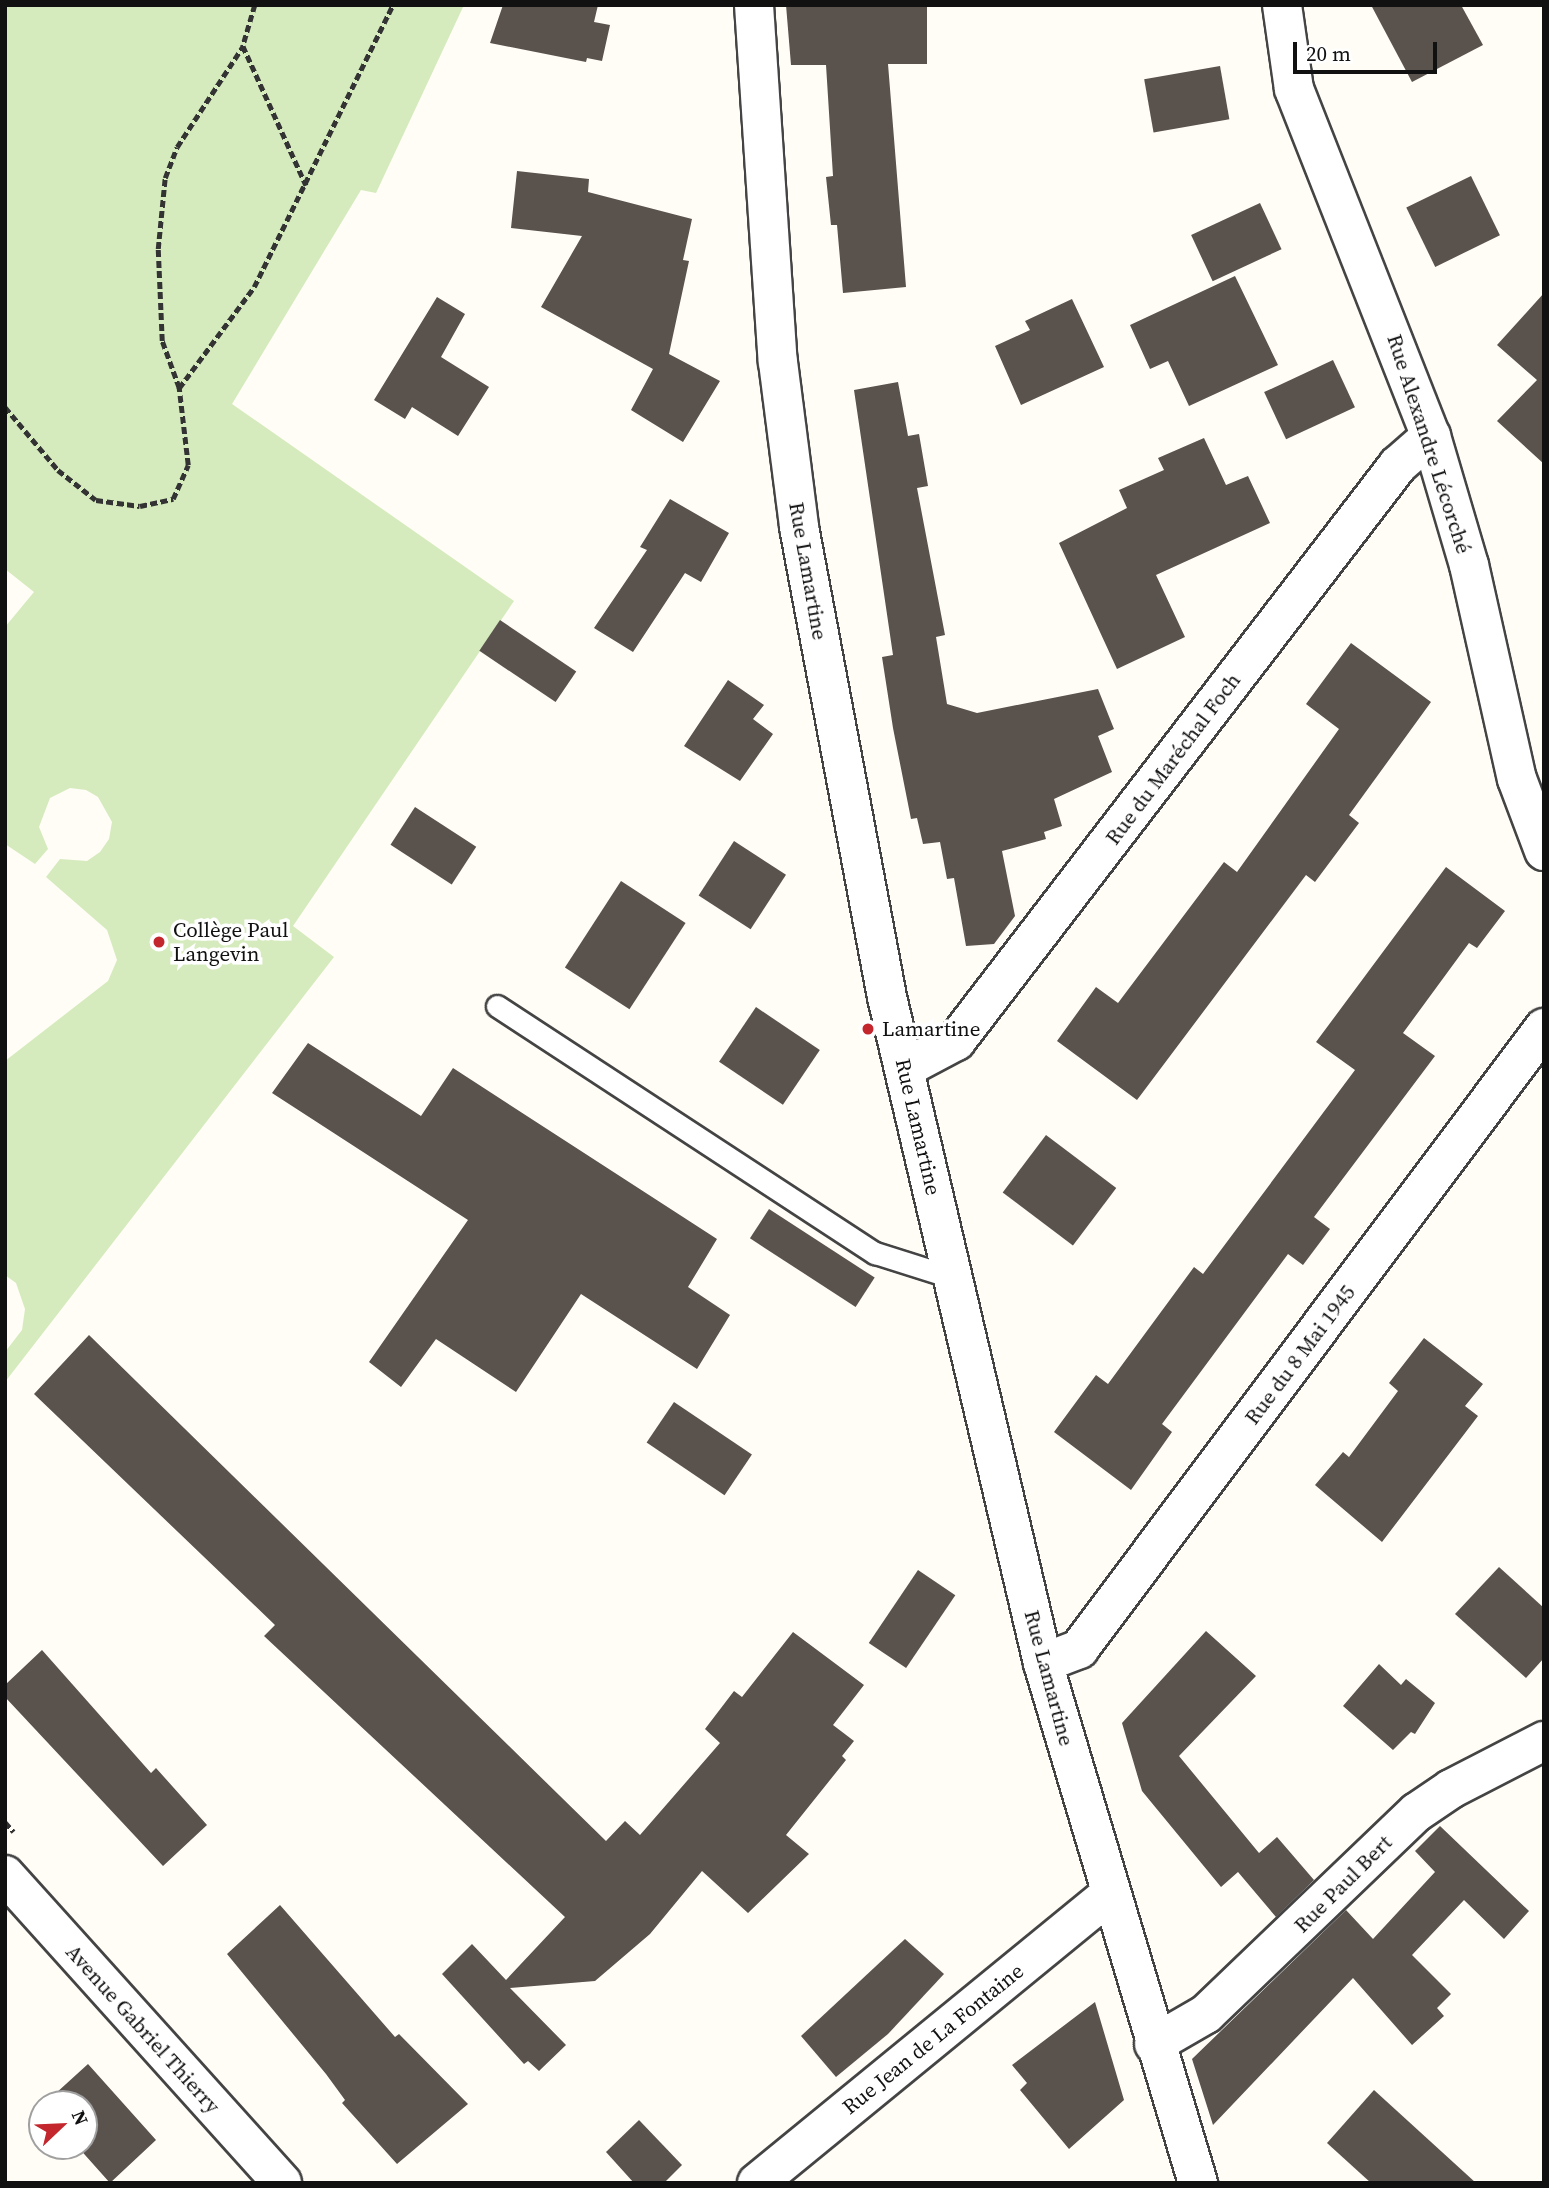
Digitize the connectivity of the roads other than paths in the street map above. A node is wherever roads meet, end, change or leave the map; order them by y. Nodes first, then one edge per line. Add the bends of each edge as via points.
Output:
1 (754, 5) edge
2 (1282, 5) edge
3 (1431, 436) junction
4 (1544, 851) edge
5 (498, 1006) dead end
6 (1544, 1028) edge
7 (905, 1068) junction
8 (951, 1277) junction
9 (1043, 1663) junction
10 (1544, 1741) edge
11 (5, 1875) edge
12 (1110, 1894) junction
13 (1154, 2044) junction
14 (282, 2183) edge
15 (757, 2183) edge
16 (1198, 2183) edge

1 - 7 street, Rue Lamartine via 778,362 799,527 882,971
2 - 3 street, Rue Alexandre Lécorché via 1294,89
3 - 4 street, Rue Alexandre Lécorché via 1469,565 1517,779
3 - 7 street, Rue du Maréchal Foch via 1398,465 956,1041
5 - 8 lane via 876,1253
6 - 9 street, Rue du 8 Mai 1945 via 1079,1649
7 - 8 street, Rue Lamartine
8 - 9 street, Rue Lamartine
9 - 12 street, Rue Lamartine
10 - 13 street, Rue Paul Bert via 1417,1812 1206,2014
11 - 14 street, Avenue Gabriel Thierry
12 - 13 street, Rue Lamartine
12 - 15 street, Rue Jean de La Fontaine
13 - 16 street, Rue Lamartine

